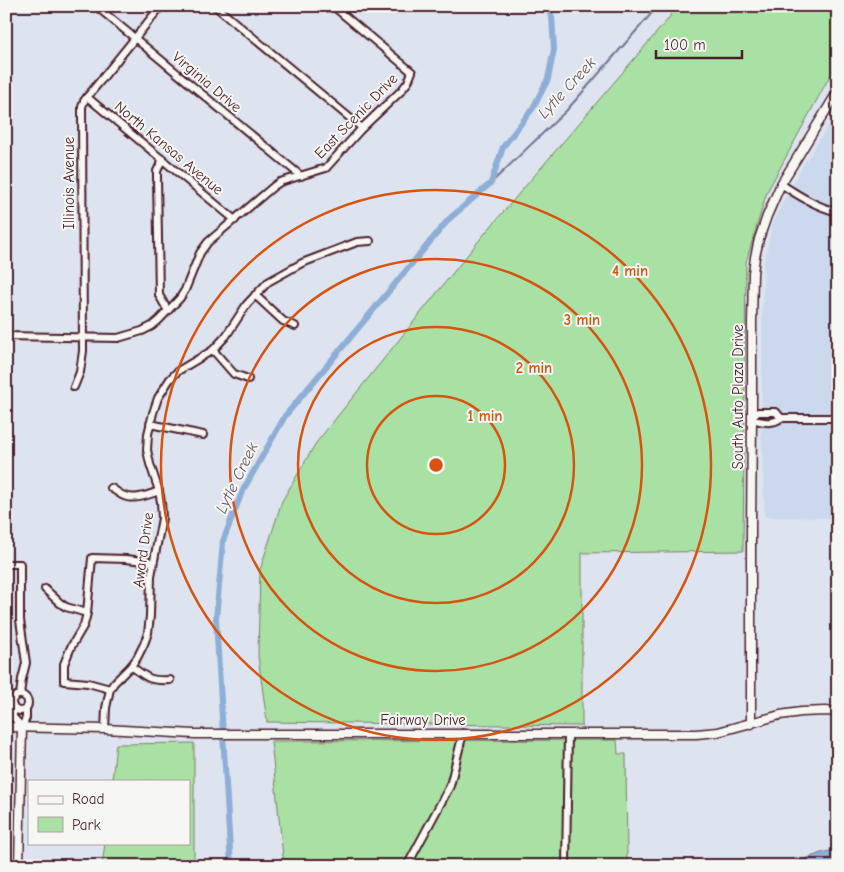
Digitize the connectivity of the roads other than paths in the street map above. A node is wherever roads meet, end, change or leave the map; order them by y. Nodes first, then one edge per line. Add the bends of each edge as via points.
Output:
1 (96, 6) edge
2 (161, 6) edge
3 (215, 6) edge
4 (333, 6) edge
5 (135, 38) junction
6 (838, 91) edge
7 (87, 97) junction
8 (362, 128) junction
9 (162, 159) junction
10 (302, 176) junction
11 (781, 184) junction
12 (838, 212) edge
13 (235, 220) junction
14 (370, 241) dead end
15 (255, 295) junction
16 (168, 311) junction
17 (295, 326) dead end
18 (6, 336) edge
19 (83, 337) junction
20 (212, 350) junction
21 (248, 379) dead end
22 (74, 387) dead end
23 (752, 418) junction
24 (838, 418) edge
25 (150, 424) junction
26 (203, 435) dead end
27 (112, 488) dead end
28 (159, 492) junction
29 (153, 562) junction
30 (6, 564) edge
31 (45, 589) dead end
32 (87, 613) junction
33 (131, 666) junction
34 (170, 680) dead end
35 (110, 689) junction
36 (20, 695) junction
37 (13, 706) junction
38 (26, 708) junction
39 (6, 710) edge
40 (838, 712) edge
41 (751, 724) junction
42 (6, 727) edge
43 (22, 727) junction
44 (105, 729) junction
45 (463, 733) junction
46 (568, 734) junction
47 (19, 866) edge
48 (407, 866) edge
49 (566, 866) edge

1 - 5 street, Virginia Drive
2 - 5 street, Illinois Avenue
3 - 8 street
4 - 8 street, East Scenic Drive via 412,72 401,91
5 - 7 street, Illinois Avenue
5 - 10 street, Virginia Drive
6 - 11 street, South Auto Plaza Drive
7 - 9 street, North Kansas Avenue
7 - 19 street, Illinois Avenue via 81,114
8 - 10 street, East Scenic Drive via 326,168
9 - 13 street, North Kansas Avenue
9 - 16 street via 157,171 159,295
10 - 13 street, East Scenic Drive via 280,182
11 - 12 street via 809,201
11 - 23 street, South Auto Plaza Drive via 759,239 753,273
13 - 16 street, East Scenic Drive via 204,248 185,290
14 - 15 street, Award Drive via 357,242 302,263 268,282
15 - 17 street via 283,321
15 - 20 street, Award Drive
16 - 19 street, East Scenic Drive via 152,326 132,335
18 - 19 street, East Scenic Drive
19 - 22 street, Illinois Avenue via 82,364
20 - 21 street via 234,374
20 - 25 street, Award Drive via 178,370 170,379 158,398
23 - 24 street via 758,412 776,412 782,418
23 - 41 street, South Auto Plaza Drive
25 - 26 street
25 - 28 street, Award Drive via 147,450
27 - 28 street via 123,496 131,497
28 - 29 street, Award Drive via 162,518
29 - 32 street via 92,558
29 - 33 street, Award Drive via 148,633
30 - 36 street via 20,564 20,620 26,663
31 - 32 street via 60,604
32 - 35 street via 64,664 64,681
33 - 34 street via 151,680
33 - 35 street, Award Drive
35 - 44 street
36 - 37 street via 14,698
36 - 38 street via 28,701
37 - 38 street via 19,710
37 - 39 street
37 - 43 street via 13,717
38 - 43 street
40 - 41 street, Fairway Drive via 801,712
41 - 46 street, Fairway Drive via 696,734
42 - 43 street, Fairway Drive
43 - 44 street, Fairway Drive
43 - 47 street
44 - 45 street, Fairway Drive via 265,735
45 - 46 street, Fairway Drive
45 - 48 street via 450,786
46 - 49 street

